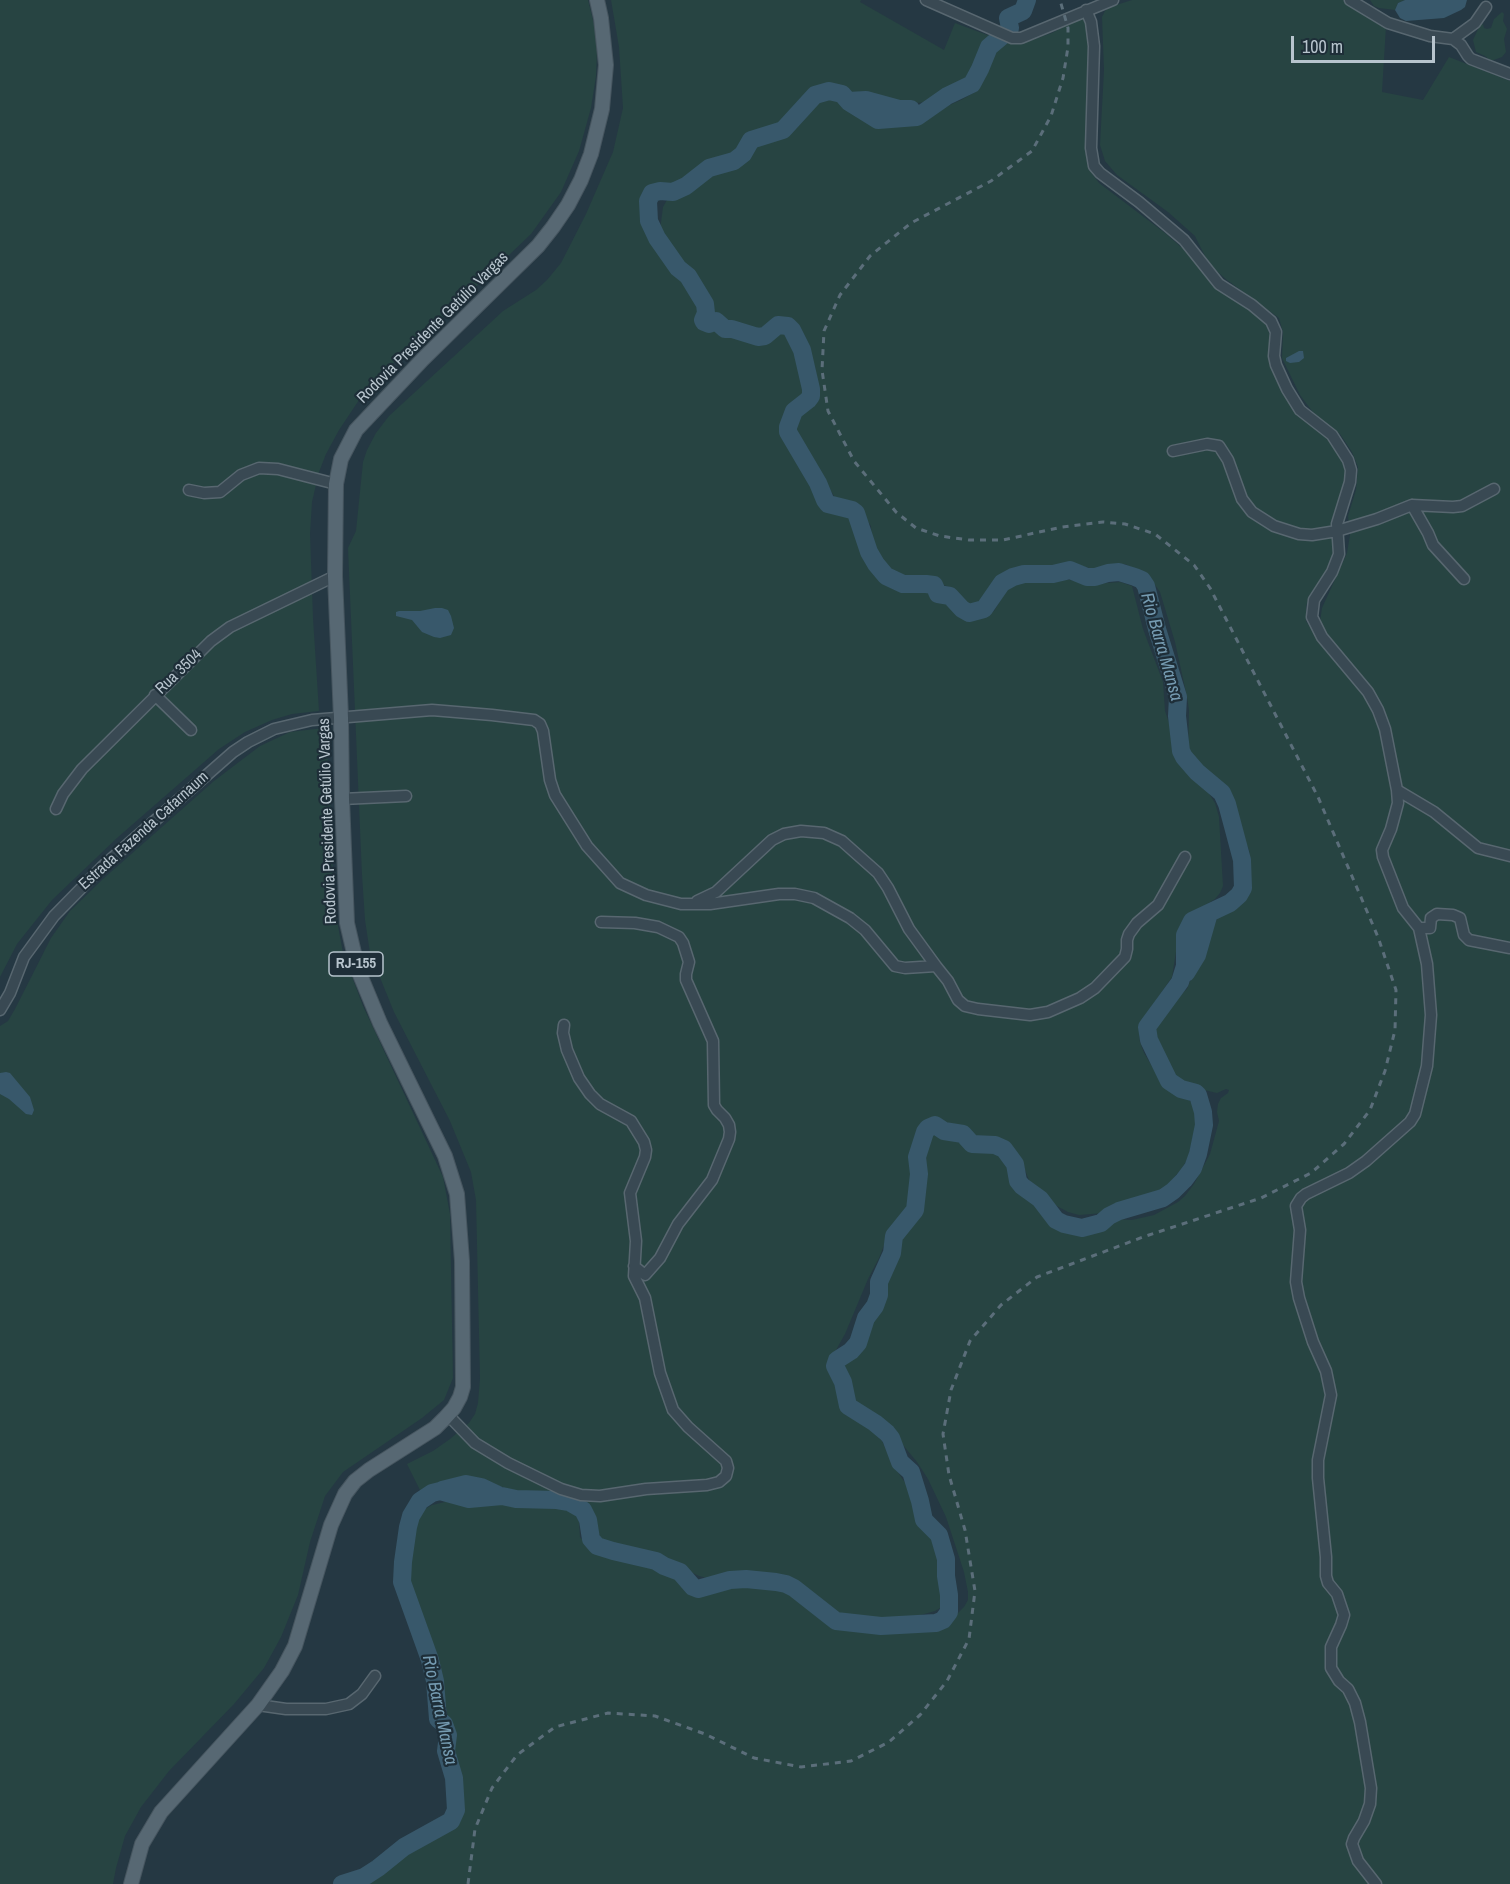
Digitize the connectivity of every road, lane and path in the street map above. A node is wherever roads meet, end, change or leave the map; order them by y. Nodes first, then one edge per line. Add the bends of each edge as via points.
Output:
1 (597, 0) edge
2 (926, 0) edge
3 (1113, 0) edge
4 (1350, 0) edge
5 (1486, 7) dead end
6 (1086, 10) junction
7 (1453, 39) junction
8 (1510, 74) edge
9 (1173, 451) dead end
10 (336, 484) junction
11 (1494, 489) dead end
12 (189, 490) dead end
13 (1412, 505) junction
14 (1337, 531) junction
15 (335, 576) junction
16 (1464, 579) dead end
17 (155, 695) junction
18 (341, 718) junction
19 (191, 730) dead end
20 (1397, 790) junction
21 (406, 796) dead end
22 (342, 799) junction
23 (56, 809) dead end
24 (1510, 856) edge
25 (1185, 857) dead end
26 (688, 904) junction
27 (601, 922) dead end
28 (1419, 928) junction
29 (1510, 948) edge
30 (936, 966) junction
31 (0, 1010) edge
32 (564, 1025) dead end
33 (634, 1266) junction
34 (448, 1415) junction
35 (375, 1676) dead end
36 (258, 1705) junction
37 (131, 1884) edge
38 (1376, 1884) edge

1 - 10 main road, Rodovia Presidente Getúlio Vargas / RJ-155 via 606,64 602,109 591,154 568,205 524,261 356,430 341,459
2 - 6 street via 1012,38 1027,36
3 - 6 street
4 - 7 street via 1388,23
5 - 7 street via 1475,23
6 - 14 street via 1094,46 1094,166 1184,240 1219,284 1271,321 1276,332 1276,365 1291,395 1300,410 1332,435 1348,460 1350,482
7 - 8 street via 1471,59
9 - 14 street via 1207,444 1219,446 1242,499 1252,512 1286,531 1312,535
10 - 12 street via 259,468 241,475 220,492
10 - 15 main road, Rodovia Presidente Getúlio Vargas / RJ-155
11 - 13 street via 1462,506
13 - 14 street
13 - 16 street via 1433,545
14 - 20 street via 1339,554 1314,600 1312,617 1322,637 1378,710
15 - 17 street, Rua 3504 via 230,627
15 - 18 main road, Rodovia Presidente Getúlio Vargas / RJ-155
17 - 19 street
17 - 23 street, Rua 3504 via 71,782
18 - 22 main road, Rodovia Presidente Getúlio Vargas / RJ-155
18 - 26 street, Estrada Fazenda Cafarnaum via 432,710 534,720 543,731 555,795 587,846 620,883 646,895
18 - 31 street, Estrada Fazenda Cafarnaum via 274,729 233,752 78,889 24,957
20 - 24 street via 1434,812 1478,848
20 - 28 street via 1396,810 1383,857 1403,908
21 - 22 street
22 - 34 main road, Rodovia Presidente Getúlio Vargas / RJ-155 via 347,922 358,970 445,1156 457,1194 464,1374 460,1397
25 - 30 street via 1158,905 1129,934 1125,957 1095,988 1064,1006 1030,1015 970,1008 958,1000
26 - 30 street, Estrada Fazenda Cafarnaum via 779,894 814,898 865,930 895,966
26 - 30 street via 716,892 778,837 801,831 824,833 842,841 878,873 909,929
27 - 33 street via 658,927 683,943 689,962 686,980 713,1041 714,1105 730,1132 712,1180 678,1224 660,1258 645,1275
28 - 29 street via 1430,928 1433,915 1453,915 1460,918 1469,940
28 - 38 street via 1427,964 1431,1015 1427,1066 1415,1114 1366,1161 1306,1194 1296,1206 1300,1230 1296,1282 1331,1395 1318,1460 1318,1489 1326,1576 1338,1594 1344,1615 1331,1647 1331,1668 1348,1689 1360,1722 1370,1804 1352,1844 1358,1861
32 - 33 street via 569,1056 579,1078 600,1104 631,1120 644,1142 645,1157 630,1193 636,1233
33 - 34 street via 673,1410 726,1461 726,1476 719,1482 581,1495 508,1463 475,1443
34 - 36 main road, Rodovia Presidente Getúlio Vargas / RJ-155 via 435,1428 369,1470 345,1494 331,1525 295,1646
35 - 36 street via 349,1704 286,1710
36 - 37 main road, Rodovia Presidente Getúlio Vargas / RJ-155 via 161,1812 142,1844

